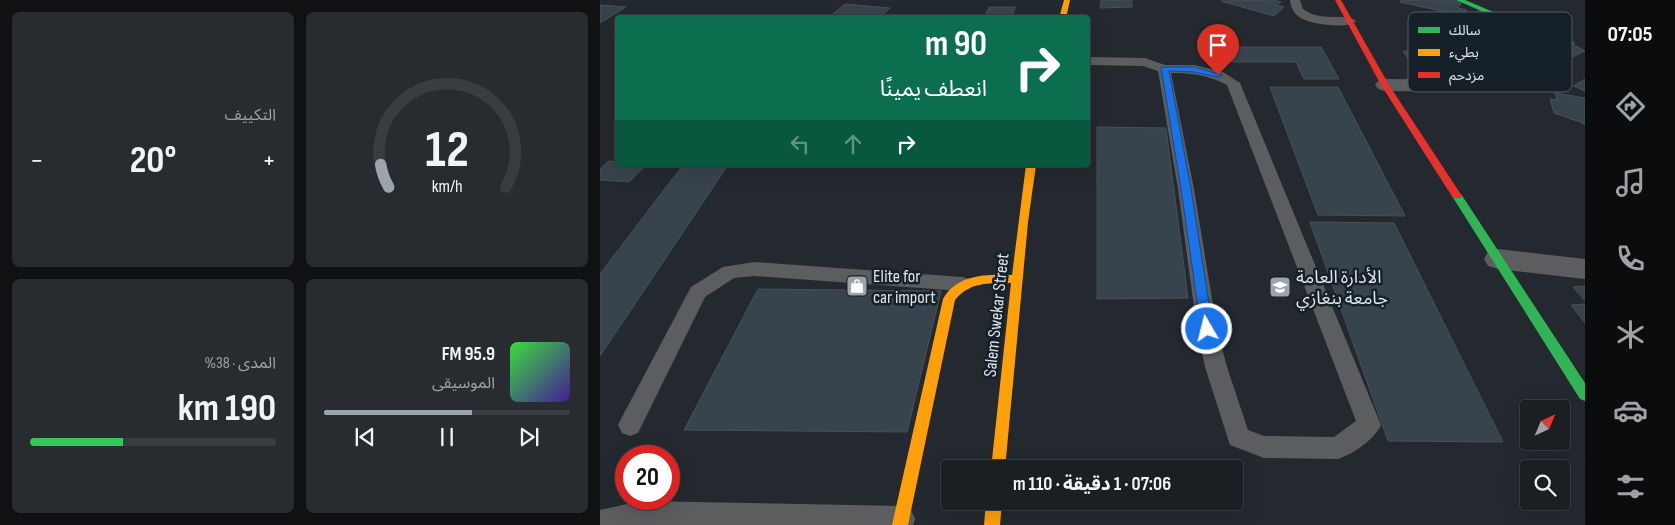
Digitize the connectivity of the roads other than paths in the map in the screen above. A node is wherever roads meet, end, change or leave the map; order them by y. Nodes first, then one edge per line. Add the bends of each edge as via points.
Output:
1 (1067, 0) edge
2 (1295, 0) edge
3 (1338, 0) edge
4 (1459, 0) edge
5 (1488, 12) edge
6 (1063, 15) edge
7 (1350, 21) junction
8 (1090, 61) edge
9 (1164, 69) junction
10 (1385, 85) junction
11 (1408, 85) edge
12 (1031, 167) edge
13 (1498, 259) junction
14 (1585, 269) edge
15 (1018, 279) junction
16 (962, 284) junction
17 (1585, 395) edge
18 (630, 425) dead end
19 (999, 460) edge
20 (993, 510) edge
21 (901, 522) edge
22 (600, 524) edge
23 (992, 525) edge

1 - 6 street
2 - 7 lane via 1299,11 1309,17
3 - 7 street
4 - 5 street
7 - 10 street
8 - 9 lane via 1145,62
9 - 9 lane via 1194,69 1218,75 1232,83 1370,425 1338,448 1264,447 1238,437 1207,329
10 - 11 street
10 - 13 street
12 - 15 street, Salem Swekar Street
13 - 14 street
13 - 17 street
15 - 16 street
15 - 19 street, Salem Swekar Street
16 - 18 lane via 754,269 730,272 698,292
16 - 21 street via 953,290 949,299
20 - 23 street
21 - 22 lane via 641,514

